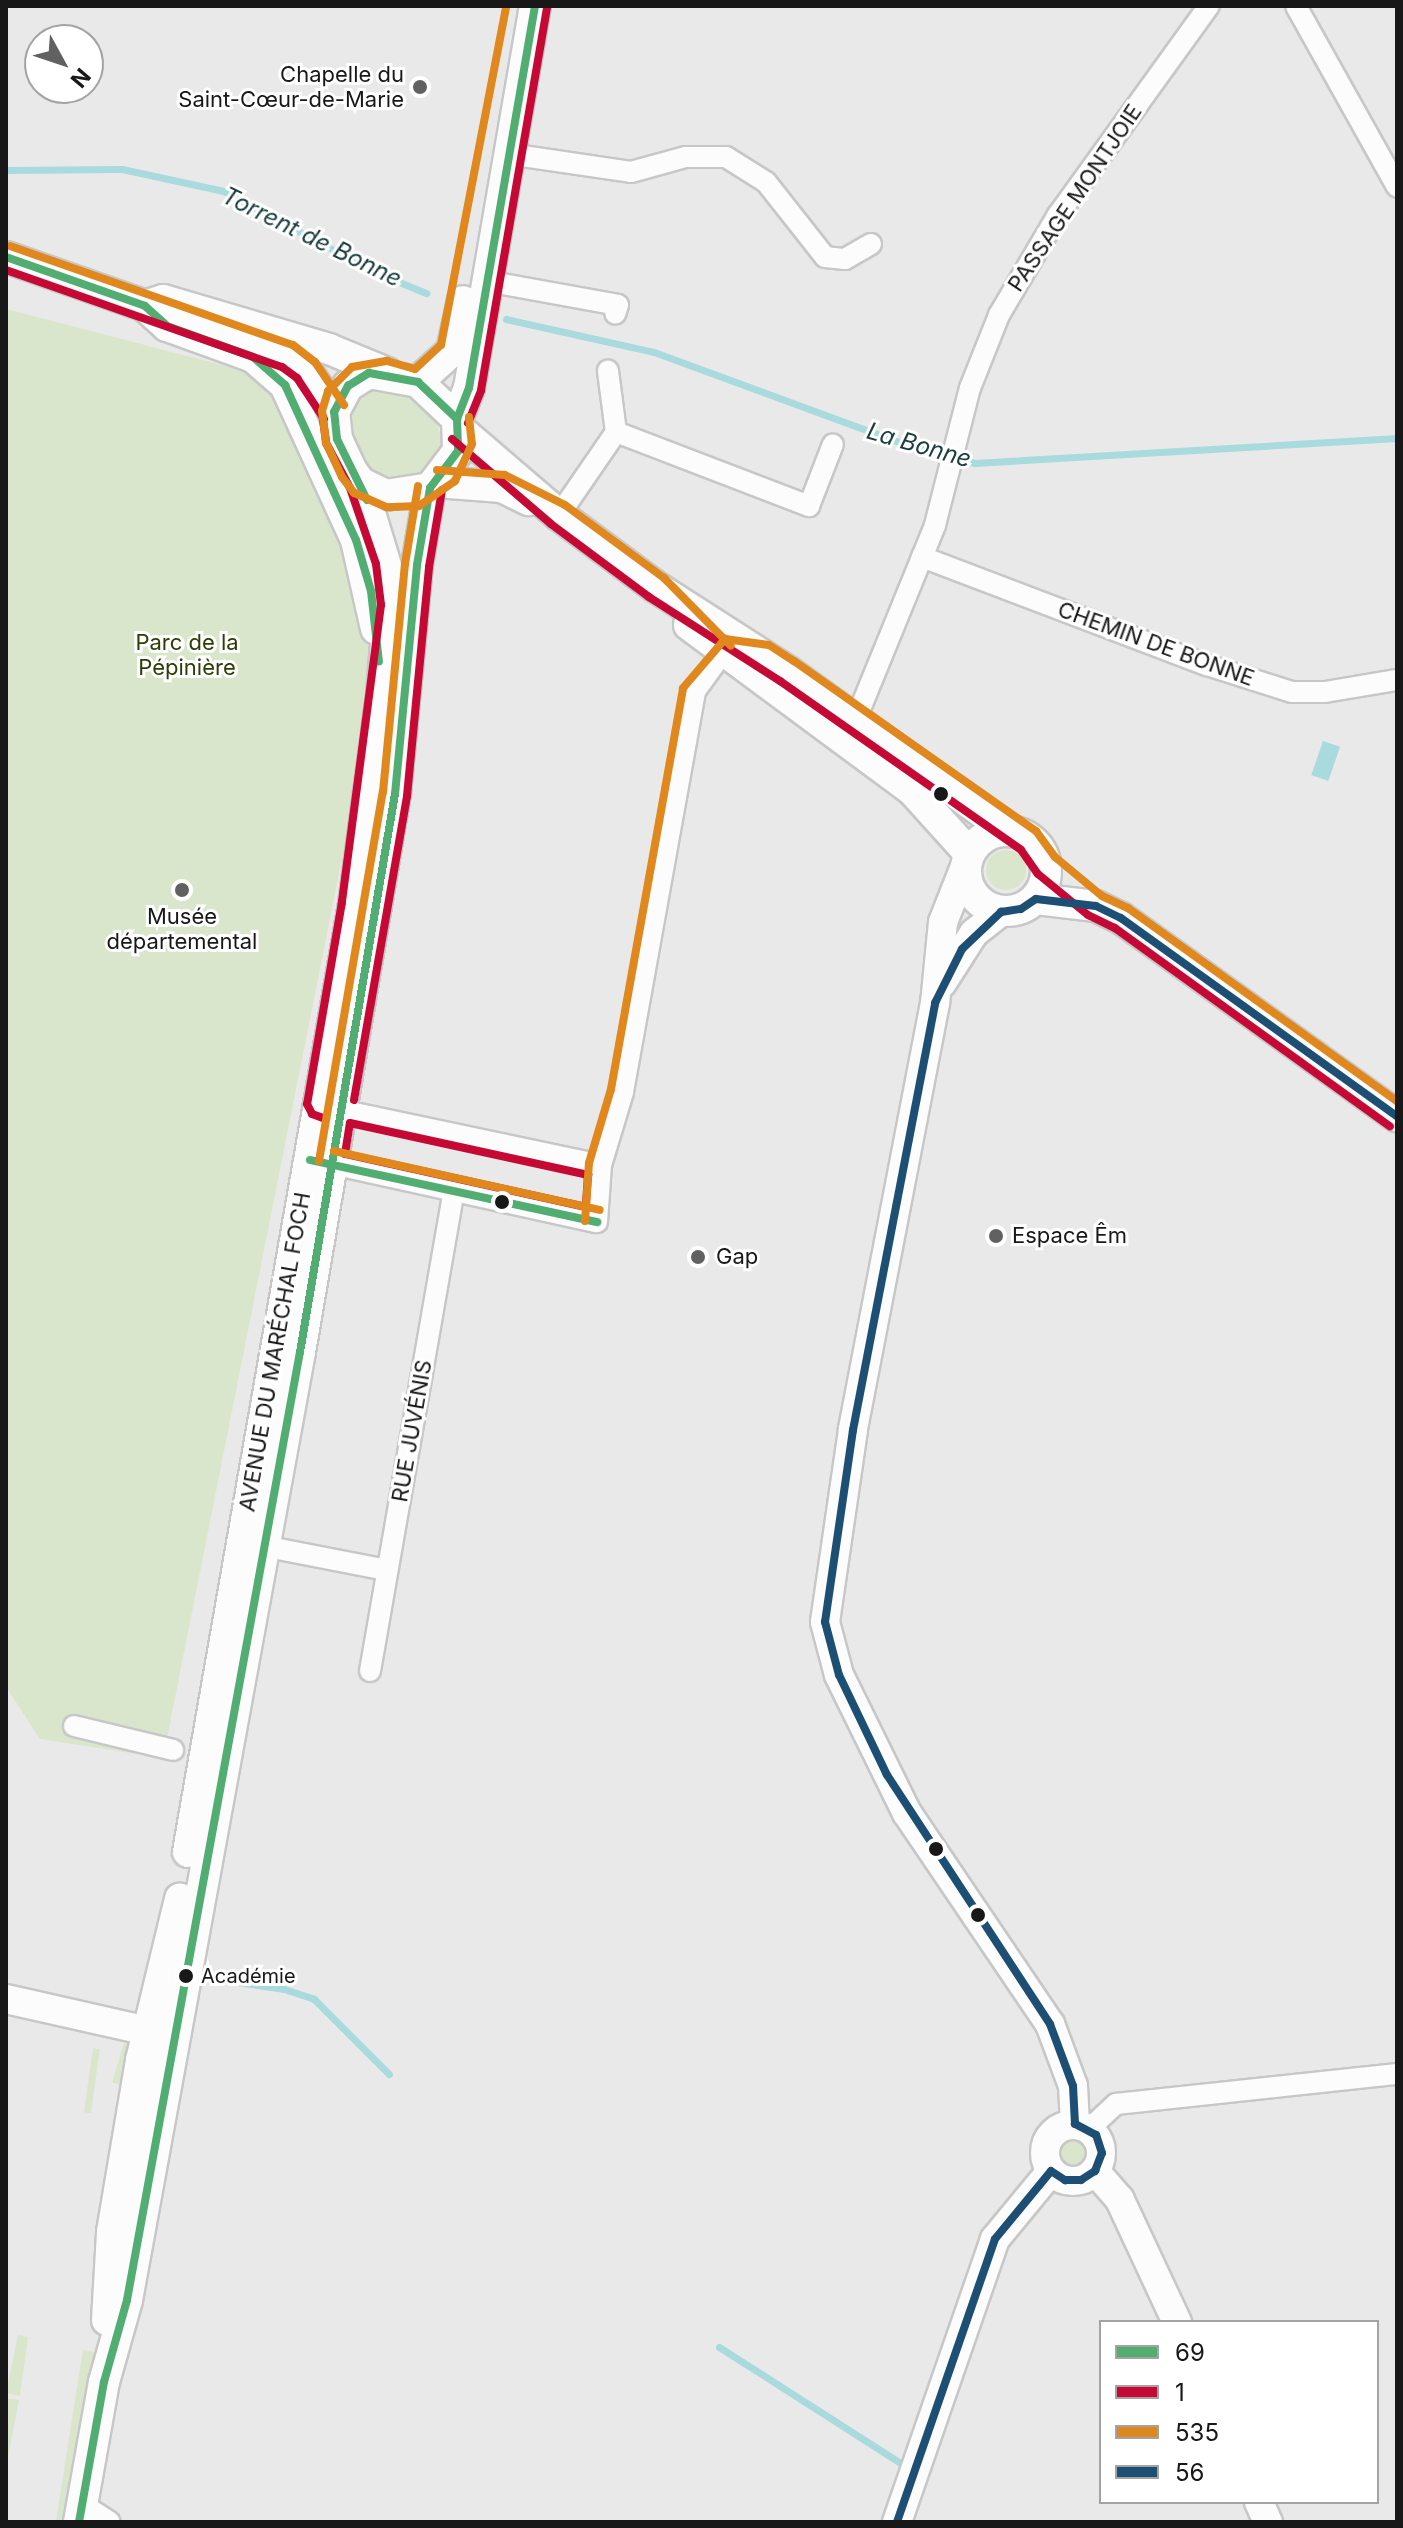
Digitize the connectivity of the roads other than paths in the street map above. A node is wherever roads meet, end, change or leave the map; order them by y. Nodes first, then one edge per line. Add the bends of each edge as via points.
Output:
1 (518, 6) edge
2 (535, 6) edge
3 (1209, 6) edge
4 (1296, 6) edge
5 (509, 154) junction
6 (1397, 187) edge
7 (871, 244) dead end
8 (6, 257) edge
9 (486, 281) junction
10 (145, 306) junction
11 (621, 309) dead end
12 (608, 371) dead end
13 (387, 373) junction
14 (418, 382) junction
15 (334, 412) junction
16 (458, 424) junction
17 (616, 432) junction
18 (833, 444) dead end
19 (361, 483) junction
20 (433, 485) junction
21 (559, 515) junction
22 (922, 557) junction
23 (656, 587) junction
24 (722, 654) junction
25 (765, 656) junction
26 (1397, 680) edge
27 (382, 693) junction
28 (856, 719) junction
29 (1008, 831) junction
30 (968, 859) junction
31 (1046, 865) junction
32 (1036, 899) junction
33 (1096, 906) junction
34 (1001, 912) junction
35 (935, 1003) junction
36 (330, 1107) junction
37 (1397, 1116) edge
38 (321, 1161) junction
39 (601, 1165) junction
40 (454, 1191) junction
41 (253, 1544) junction
42 (387, 1570) junction
43 (370, 1671) dead end
44 (74, 1726) dead end
45 (173, 1750) dead end
46 (6, 1999) edge
47 (148, 2031) junction
48 (172, 2056) junction
49 (1397, 2074) edge
50 (1082, 2126) junction
51 (1051, 2171) junction
52 (1095, 2171) junction
53 (1176, 2320) edge
54 (104, 2382) junction
55 (81, 2513) edge
56 (110, 2522) edge
57 (897, 2522) edge

1 - 14 main road via 457,335 443,363
2 - 5 main road
3 - 22 street, PASSAGE MONTJOIE via 1028,260 970,388 953,468
4 - 6 street
5 - 7 street via 631,172 686,157 726,157 766,182 825,257 845,259
5 - 9 main road
8 - 10 main road
9 - 11 street
9 - 16 main road
10 - 13 main road via 163,300 329,349
10 - 15 main road via 288,356 306,370
10 - 27 main road via 167,326 253,357 285,385 356,540 371,591
12 - 17 street
13 - 14 main road
13 - 15 main road via 358,378 338,398
14 - 16 main road
15 - 19 main road via 337,439
16 - 20 main road via 458,451
16 - 21 main road
17 - 18 street via 809,506
17 - 21 street
19 - 20 main road via 386,495
19 - 27 main road, AVENUE DU MARÉCHAL FOCH via 391,582
20 - 21 main road via 502,487
20 - 36 main road, AVENUE DU MARÉCHAL FOCH via 417,565 395,794
21 - 23 main road
22 - 26 street, CHEMIN DE BONNE via 1292,692
22 - 28 street, PASSAGE MONTJOIE
23 - 24 main road
23 - 25 main road
24 - 25 street
24 - 30 main road via 913,791
24 - 39 street via 695,691 623,1092
25 - 28 main road
27 - 36 main road, AVENUE DU MARÉCHAL FOCH
28 - 29 main road
29 - 30 main road via 984,837
29 - 31 main road via 1029,841
30 - 34 main road via 971,888
30 - 35 street via 943,922
31 - 32 main road
31 - 33 main road
32 - 33 main road
32 - 34 main road via 1021,909
33 - 37 main road via 1121,918
34 - 35 street via 962,949
35 - 50 street via 853,1430 825,1622 839,1675 907,1813 1050,2024 1069,2066
36 - 38 main road, AVENUE DU MARÉCHAL FOCH
36 - 39 street
38 - 40 street
38 - 41 main road, AVENUE DU MARÉCHAL FOCH
39 - 40 street via 597,1222
40 - 42 street, RUE JUVÉNIS
41 - 42 street
41 - 47 main road, AVENUE DU MARÉCHAL FOCH
41 - 48 main road, AVENUE DU MARÉCHAL FOCH
42 - 43 street, RUE JUVÉNIS
44 - 45 street
46 - 47 street
47 - 48 street via 162,2039
47 - 54 main road, AVENUE DU MARÉCHAL FOCH via 112,2232
48 - 54 main road, AVENUE DU MARÉCHAL FOCH via 127,2300
49 - 50 street via 1116,2104
50 - 51 street via 1057,2129 1046,2144
50 - 52 street via 1100,2144
51 - 52 street via 1073,2181
51 - 57 street via 995,2239
52 - 53 street via 1120,2200
54 - 55 main road
55 - 56 street

